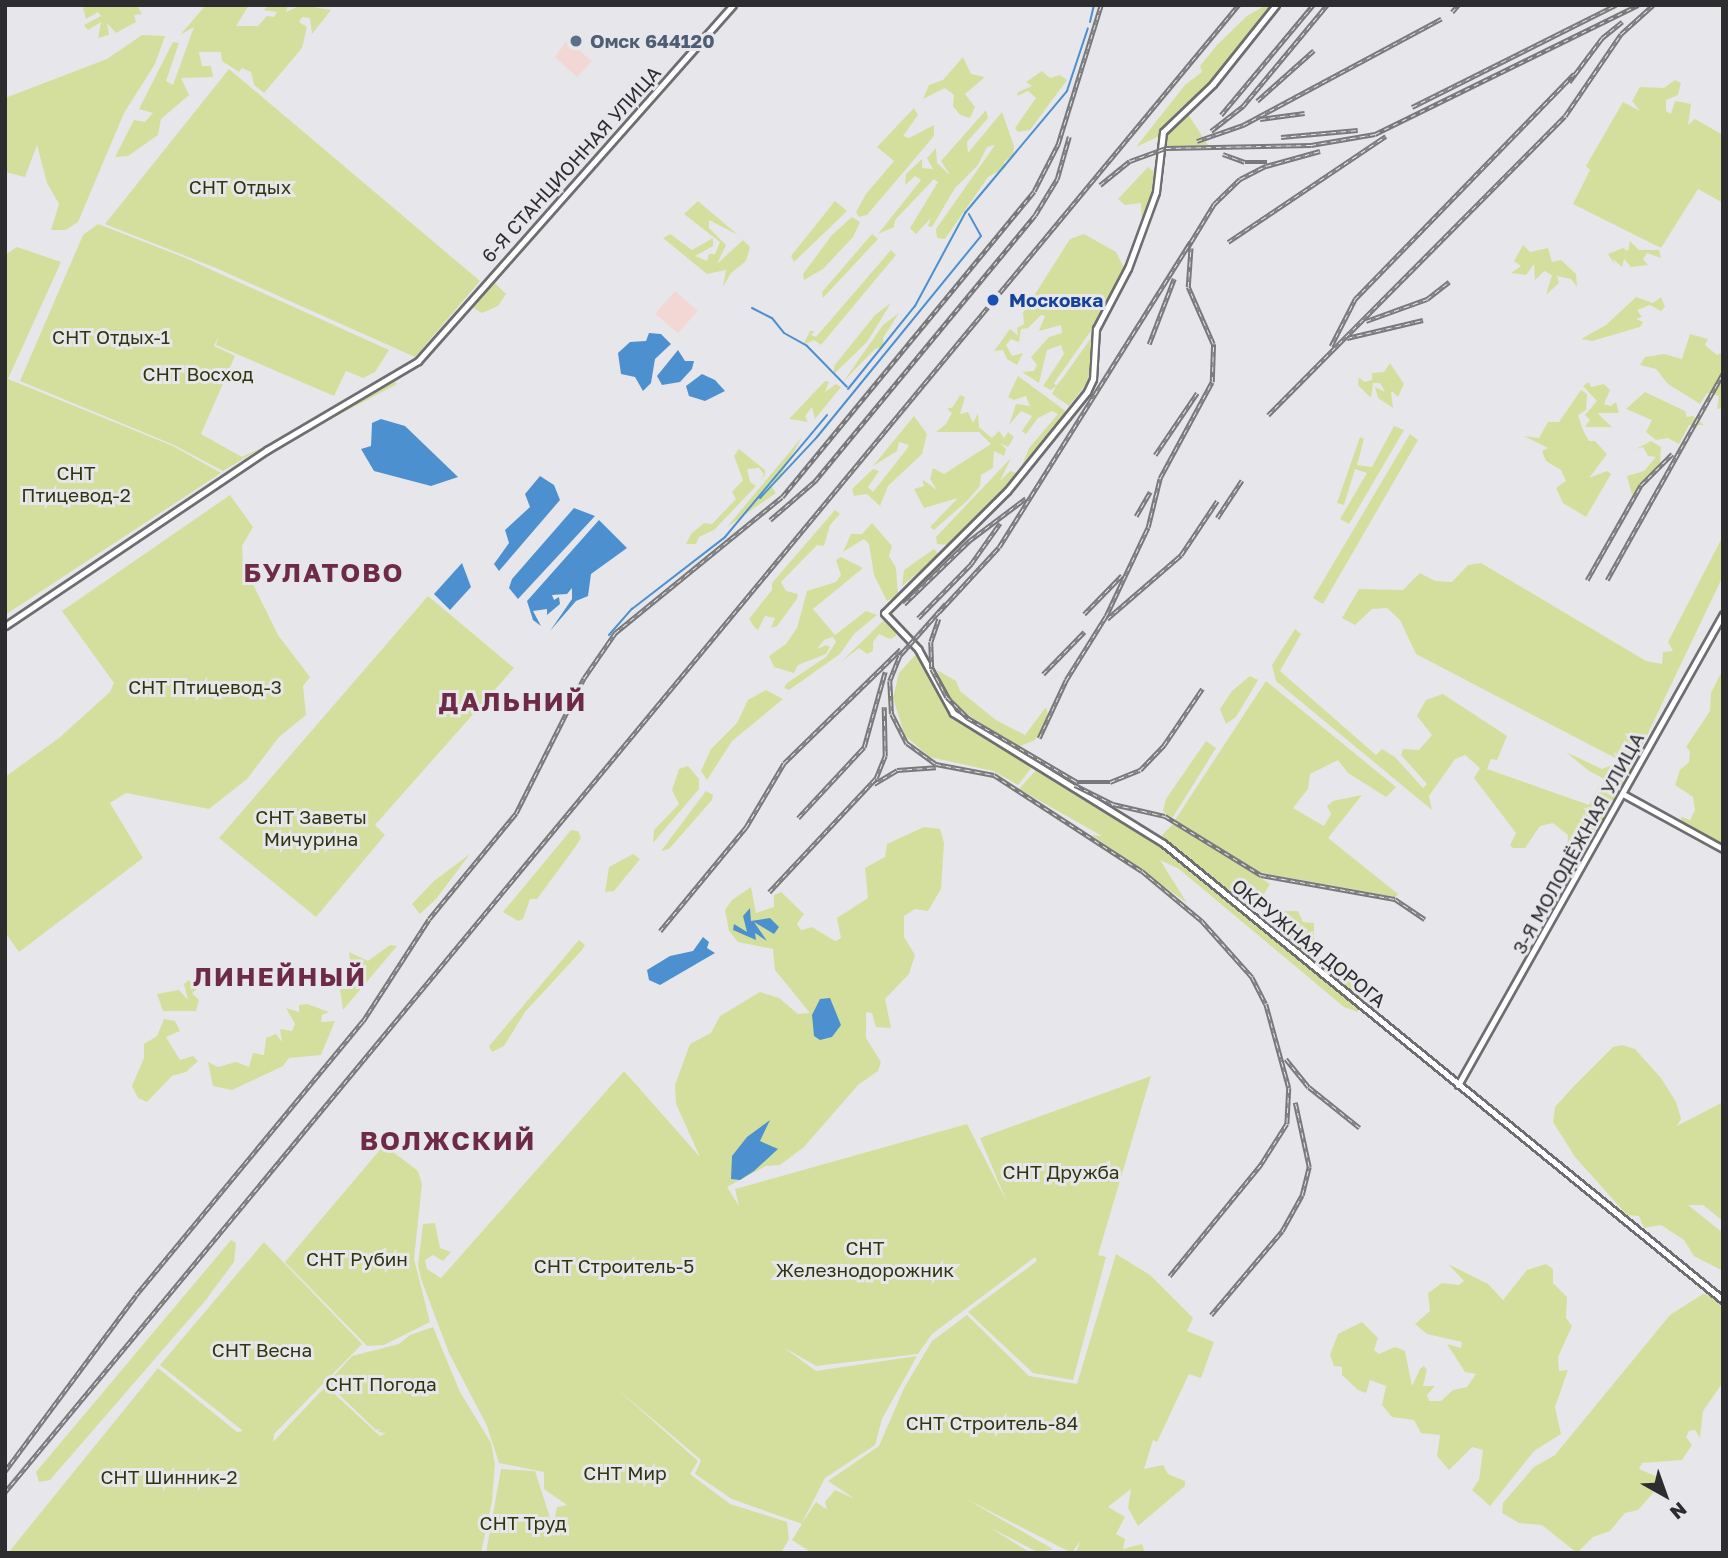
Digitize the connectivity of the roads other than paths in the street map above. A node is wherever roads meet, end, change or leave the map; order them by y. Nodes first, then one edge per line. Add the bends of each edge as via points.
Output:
1 (733, 5) edge
2 (1276, 5) edge
3 (1723, 614) edge
4 (5, 626) edge
5 (1623, 794) junction
6 (1723, 849) edge
7 (1458, 1085) junction
8 (1723, 1300) edge

1 - 4 main road, 6-Я СТАНЦИОННАЯ УЛИЦА via 406,370 267,450
2 - 7 main road, ОКРУЖНАЯ ДОРОГА via 1213,84 1163,132 1150,211 1112,303 1096,329 1091,386 1007,491 884,613 918,649 953,713 1163,843
3 - 5 main road, 3-Я МОЛОДЁЖНАЯ УЛИЦА
5 - 6 main road
5 - 7 main road, 3-Я МОЛОДЁЖНАЯ УЛИЦА
7 - 8 main road, ОКРУЖНАЯ ДОРОГА

